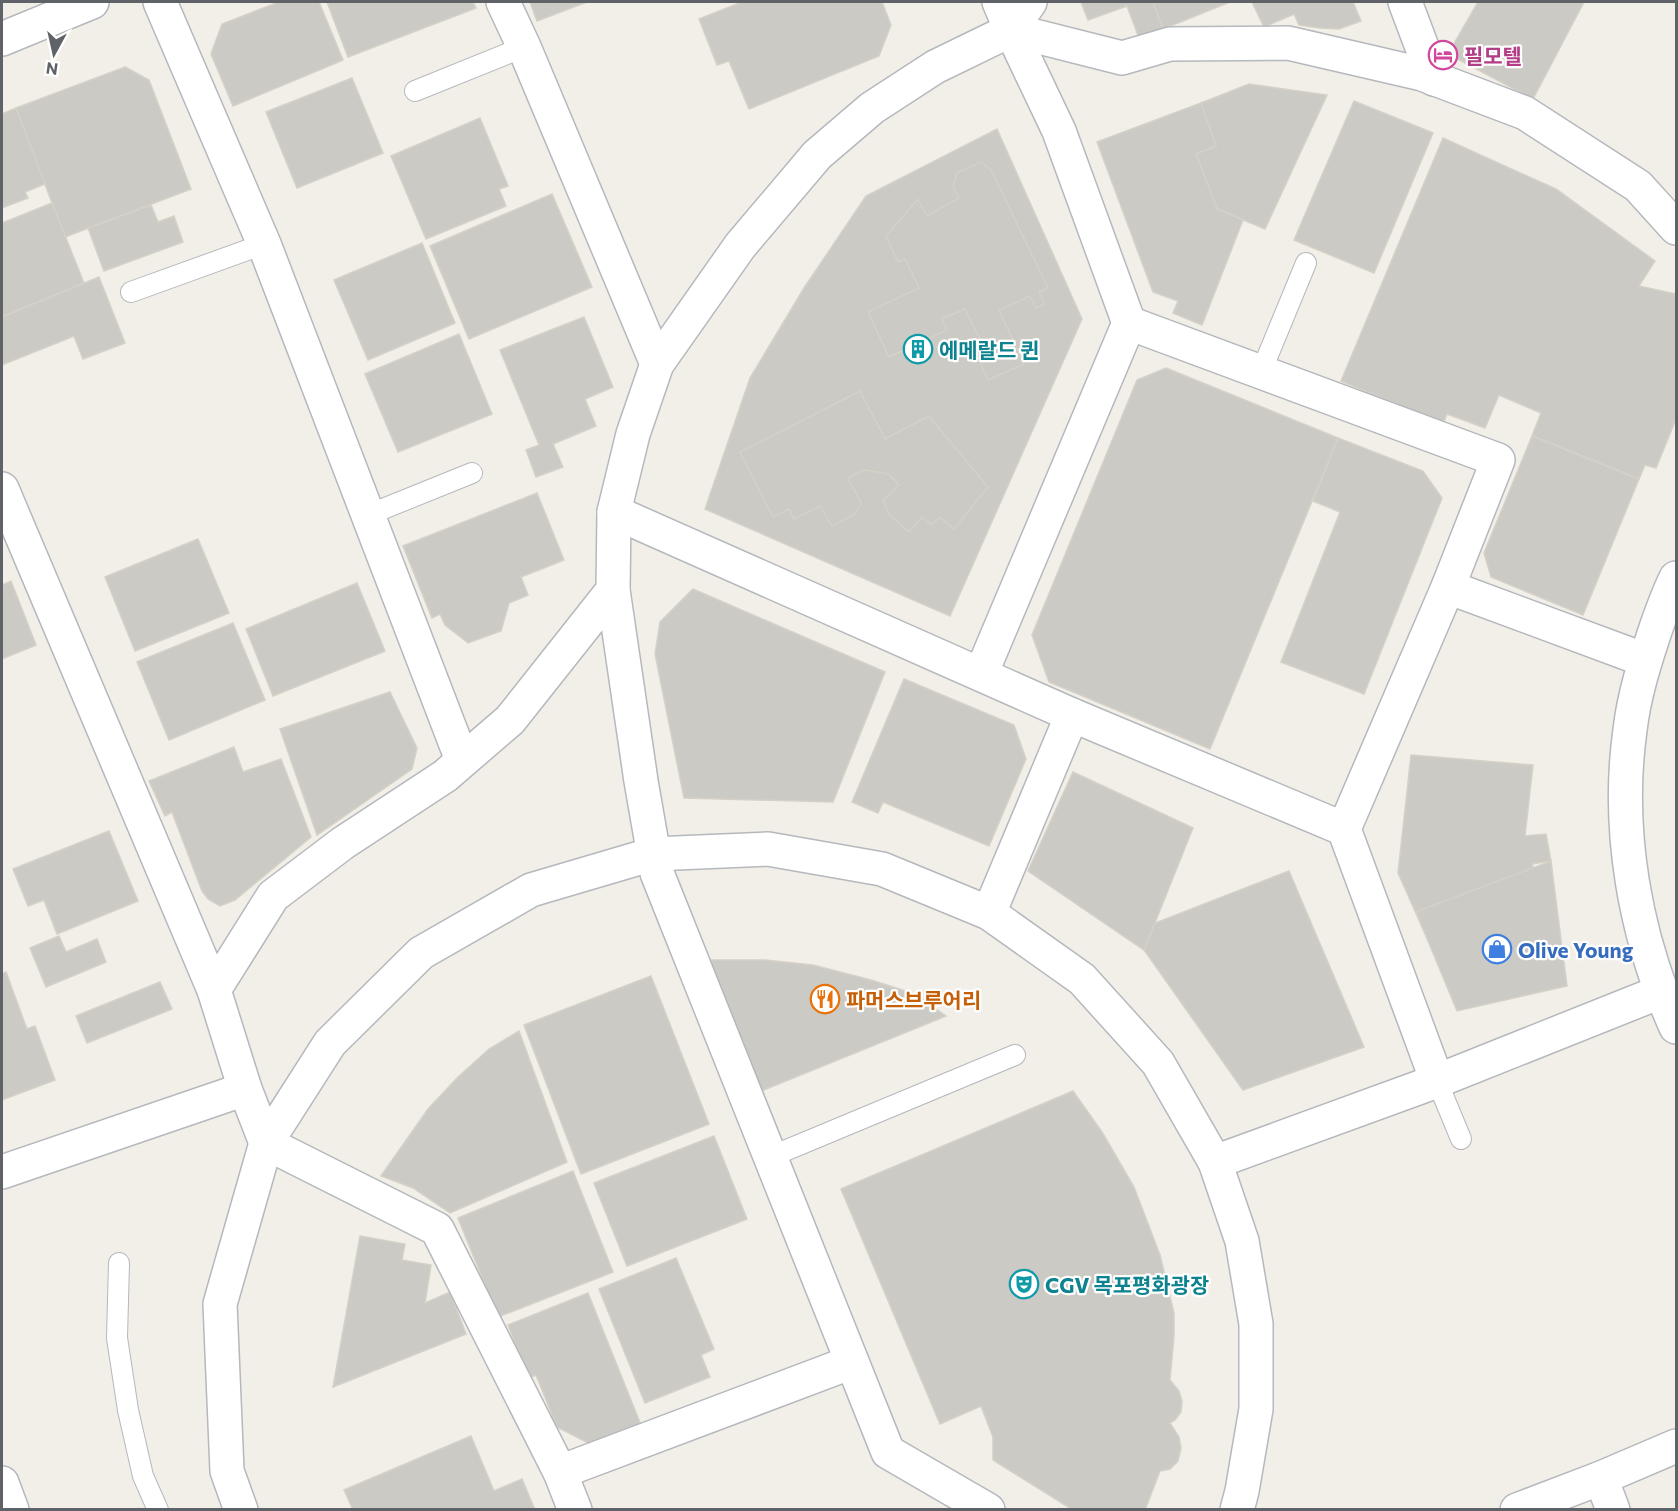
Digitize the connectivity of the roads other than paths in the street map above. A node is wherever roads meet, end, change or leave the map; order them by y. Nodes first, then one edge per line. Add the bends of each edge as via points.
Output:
1 (92, 2) edge
2 (160, 2) edge
3 (503, 2) edge
4 (1030, 2) edge
5 (1405, 2) edge
6 (1005, 16) edge
7 (2, 39) edge
8 (524, 47) junction
9 (1434, 79) junction
10 (415, 91) dead end
11 (1677, 228) edge
12 (264, 244) junction
13 (1306, 263) dead end
14 (131, 292) dead end
15 (1129, 323) junction
16 (657, 364) junction
17 (1261, 372) junction
18 (472, 473) dead end
19 (2, 489) edge
20 (614, 512) junction
21 (368, 515) junction
22 (1677, 578) edge
23 (1448, 587) junction
24 (612, 590) junction
25 (1645, 660) junction
26 (981, 674) junction
27 (1072, 715) junction
28 (462, 760) junction
29 (1344, 829) junction
30 (653, 854) junction
31 (988, 913) junction
32 (214, 990) junction
33 (1660, 992) junction
34 (1677, 1027) edge
35 (1015, 1055) dead end
36 (1437, 1081) junction
37 (244, 1089) junction
38 (1461, 1139) dead end
39 (266, 1143) junction
40 (770, 1157) junction
41 (1215, 1162) junction
42 (2, 1172) edge
43 (119, 1263) dead end
44 (852, 1362) junction
45 (1677, 1446) edge
46 (560, 1472) junction
47 (1601, 1478) junction
48 (2, 1483) edge
49 (12, 1509) edge
50 (158, 1509) edge
51 (242, 1509) edge
52 (574, 1509) edge
53 (988, 1509) edge
54 (1237, 1509) edge
55 (1517, 1509) edge
56 (1613, 1509) edge

1 - 7 street
2 - 12 street
3 - 8 street
4 - 6 street
5 - 9 street
6 - 9 street via 1122,58 1170,44 1288,43
6 - 15 street via 1059,131
6 - 16 street via 872,108 817,155 740,246
8 - 10 lane
8 - 16 street
9 - 11 street via 1525,113 1638,186
12 - 14 lane
12 - 21 street
13 - 17 lane
15 - 17 street
15 - 26 street
16 - 20 street via 633,434
17 - 23 street via 1498,460
18 - 21 lane
19 - 32 street
20 - 24 street
20 - 26 street
21 - 28 street
22 - 25 street
23 - 25 street
23 - 29 street
24 - 28 street via 510,720
24 - 30 street
25 - 33 street via 1630,730 1625,809 1633,889
26 - 27 street
27 - 29 street
27 - 31 street
28 - 32 street via 445,776 343,843 273,896
29 - 36 street
30 - 31 street via 768,849 848,863 882,869
30 - 39 street via 531,890 421,954 330,1042
30 - 40 street via 657,873
31 - 41 street via 1082,979 1113,1012 1158,1063
32 - 37 street
33 - 34 street
33 - 36 street
35 - 40 lane
36 - 38 lane
36 - 41 street
37 - 39 street
37 - 42 street
39 - 46 street via 437,1229
39 - 51 street via 220,1304 227,1471
40 - 44 street
41 - 54 street via 1242,1241 1256,1324 1256,1408
43 - 50 lane via 117,1338 128,1410 143,1476
44 - 46 street
44 - 53 street via 888,1452
45 - 47 street
46 - 52 street
47 - 55 street
47 - 56 street
48 - 49 street

